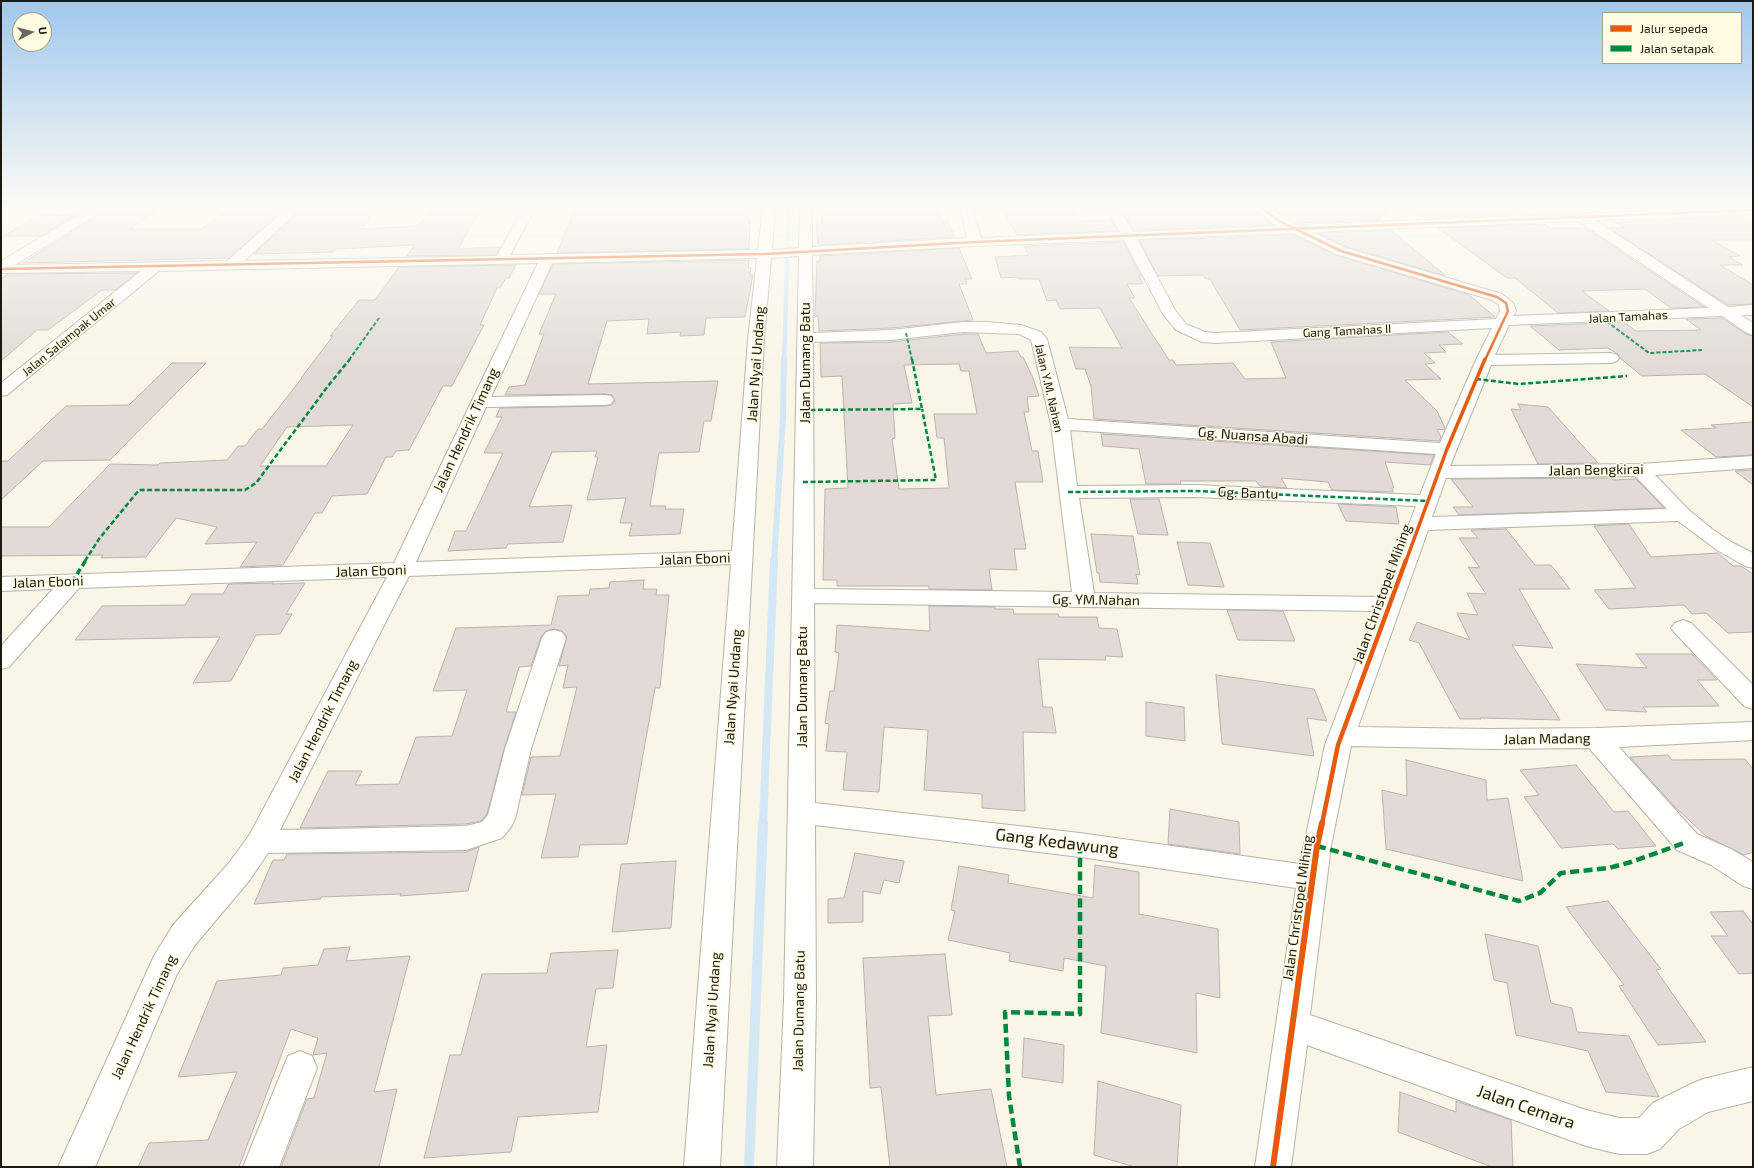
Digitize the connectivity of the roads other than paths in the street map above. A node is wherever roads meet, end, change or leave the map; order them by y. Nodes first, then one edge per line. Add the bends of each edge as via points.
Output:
1 (12, 262) edge
2 (236, 262) edge
3 (433, 262) edge
4 (546, 262) edge
5 (766, 262) edge
6 (801, 262) edge
7 (1142, 262) edge
8 (1374, 262) edge
9 (1650, 262) edge
10 (231, 266) junction
11 (155, 267) junction
12 (1, 268) edge
13 (1753, 310) edge
14 (1728, 312) junction
15 (1501, 322) junction
16 (1753, 330) edge
17 (805, 338) junction
18 (1611, 358) dead end
19 (1484, 360) junction
20 (1, 391) edge
21 (605, 400) dead end
22 (479, 402) junction
23 (1060, 424) junction
24 (1447, 449) junction
25 (1753, 462) edge
26 (1640, 470) junction
27 (1438, 472) junction
28 (1068, 492) junction
29 (1429, 501) junction
30 (1682, 514) junction
31 (1419, 524) junction
32 (742, 557) junction
33 (1753, 561) edge
34 (402, 570) junction
35 (72, 582) junction
36 (1, 584) edge
37 (802, 596) junction
38 (1084, 600) junction
39 (1390, 604) junction
40 (1683, 628) dead end
41 (554, 638) dead end
42 (1, 661) edge
43 (1753, 700) edge
44 (1753, 731) edge
45 (1341, 736) junction
46 (1596, 738) junction
47 (801, 812) junction
48 (260, 842) junction
49 (1753, 877) edge
50 (1313, 878) junction
51 (1294, 1025) junction
52 (300, 1068) dead end
53 (1753, 1084) edge
54 (76, 1167) edge
55 (261, 1167) edge
56 (702, 1167) edge
57 (795, 1167) edge
58 (1273, 1167) edge

1 - 12 street
2 - 10 street
3 - 10 street
4 - 22 street, Jalan Hendrik Timang
5 - 32 street, Jalan Nyai Undang via 756,340
6 - 17 street, Jalan Dumang Batu
7 - 15 street, Gang Tamahas II via 1168,311 1181,327 1195,335 1216,338
8 - 15 street, Jalan Christopel Mihing via 1497,297 1506,303 1508,310
9 - 14 street
10 - 11 street
11 - 12 street
11 - 20 street, Jalan Salampak Umar
13 - 14 street, Jalan Tamahas
14 - 15 street, Jalan Tamahas
14 - 16 street
15 - 19 street, Jalan Christopel Mihing
17 - 23 street, Jalan Y.M. Nahan via 891,335 963,327 1027,332 1038,339
17 - 37 street, Jalan Dumang Batu
18 - 19 street
19 - 24 street, Jalan Christopel Mihing
21 - 22 street
22 - 34 street, Jalan Hendrik Timang
23 - 24 street, Gg. Nuansa Abadi
23 - 28 street, Jalan Y.M. Nahan
24 - 27 street, Jalan Christopel Mihing
25 - 26 street, Jalan Bengkirai
26 - 27 street, Jalan Bengkirai
26 - 30 street
27 - 29 street, Jalan Christopel Mihing
28 - 29 street, Gg. Bantu via 1195,491
28 - 38 street, Jalan Y.M. Nahan
29 - 31 street, Jalan Christopel Mihing
30 - 31 street
30 - 33 street via 1715,541
31 - 39 street, Jalan Christopel Mihing
32 - 34 street, Jalan Eboni
32 - 56 street, Jalan Nyai Undang
34 - 35 street, Jalan Eboni
34 - 48 street, Jalan Hendrik Timang
35 - 36 street, Jalan Eboni
35 - 42 street
37 - 38 street, Gg. YM.Nahan
37 - 47 street, Jalan Dumang Batu
38 - 39 street, Gg. YM.Nahan
39 - 45 street, Jalan Christopel Mihing
40 - 43 street
41 - 48 street via 518,749 501,819 492,830 466,838
44 - 46 street, Jalan Madang
45 - 46 street, Jalan Madang
45 - 50 street, Jalan Christopel Mihing via 1327,796
46 - 49 street via 1687,842 1721,857
47 - 50 street, Gang Kedawung via 1080,845
47 - 57 street, Jalan Dumang Batu via 800,1000
48 - 54 street, Jalan Hendrik Timang via 239,872 184,935 165,966
50 - 51 street, Jalan Christopel Mihing
51 - 53 street, Jalan Cemara via 1586,1128 1619,1136 1648,1136 1666,1116 1703,1096
51 - 58 street, Jalan Christopel Mihing
52 - 55 street

